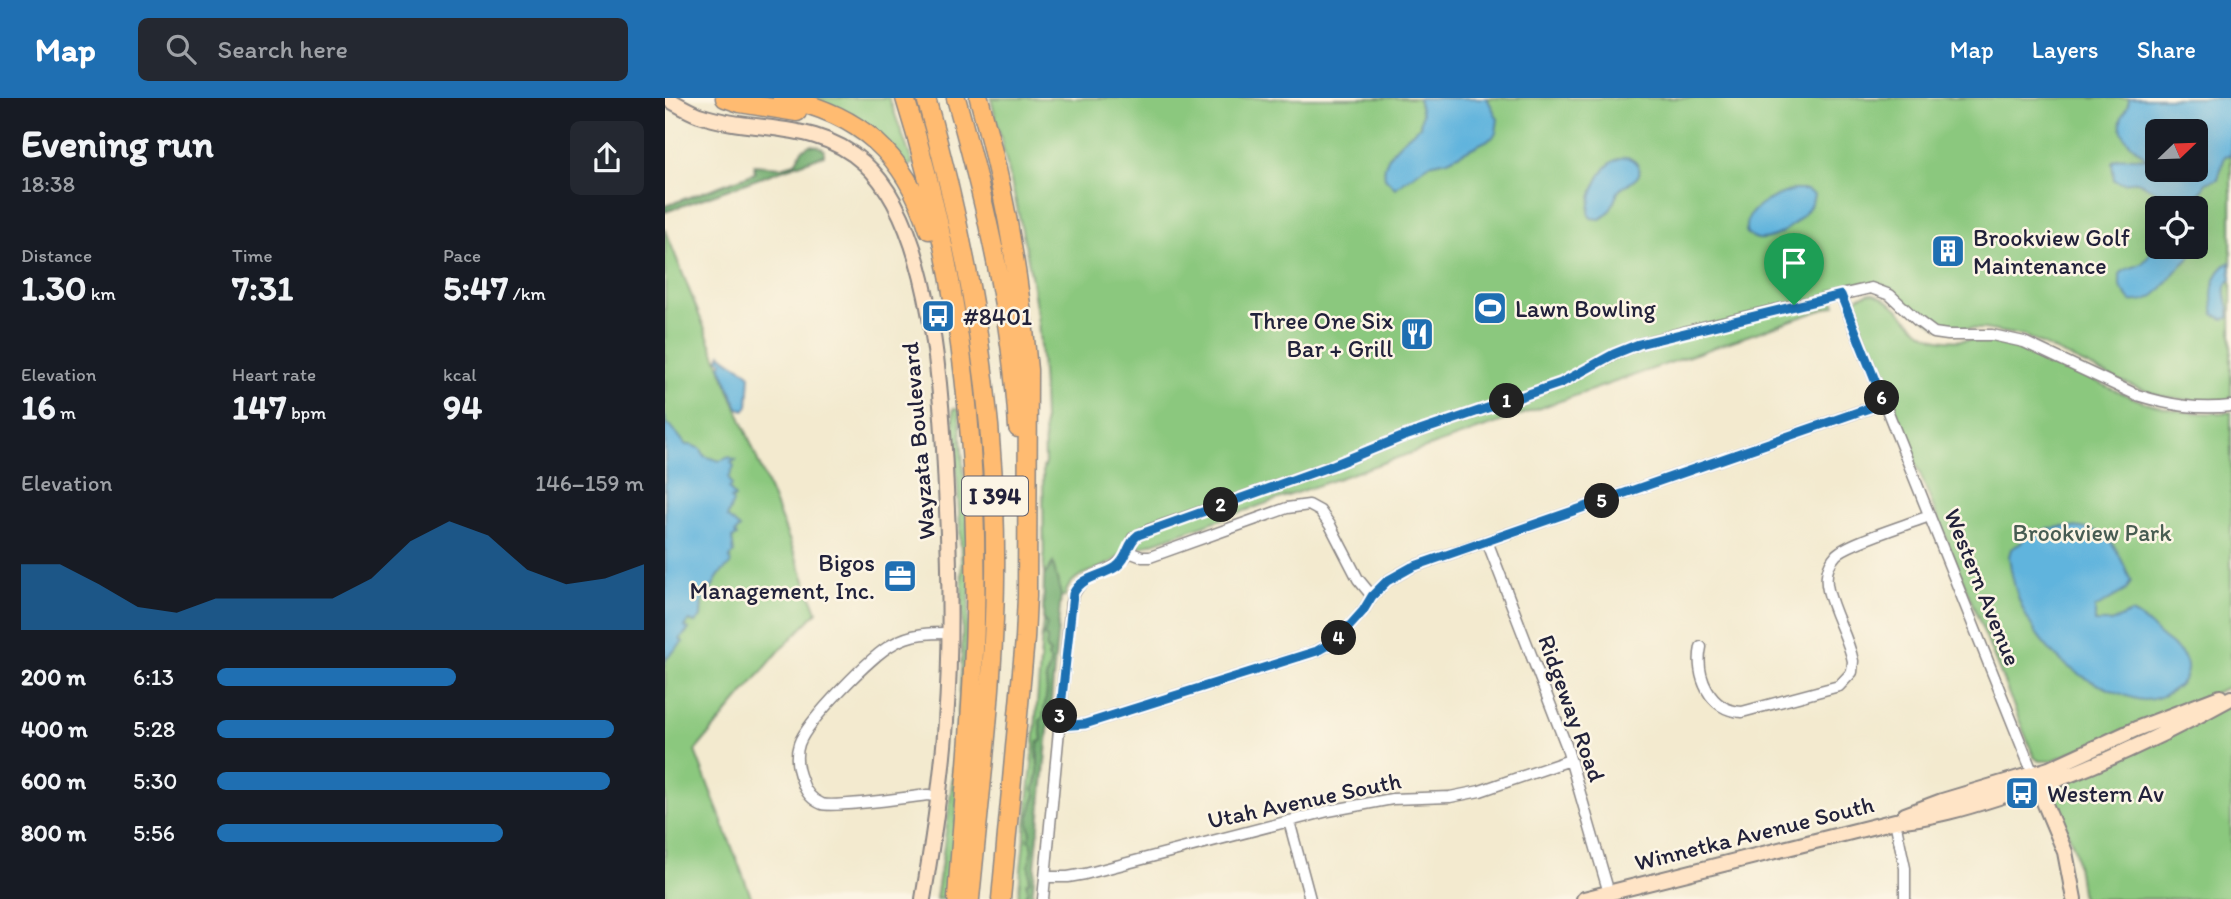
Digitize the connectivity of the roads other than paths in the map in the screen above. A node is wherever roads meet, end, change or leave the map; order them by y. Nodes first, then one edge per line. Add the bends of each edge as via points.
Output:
1 (666, 98) edge
2 (725, 98) edge
3 (782, 98) edge
4 (893, 98) edge
5 (905, 98) edge
6 (926, 98) edge
7 (956, 98) edge
8 (979, 98) edge
9 (868, 136) junction
10 (924, 171) junction
11 (1841, 295) junction
12 (1884, 403) junction
13 (2231, 406) edge
14 (971, 450) junction
15 (1929, 516) junction
16 (1487, 541) junction
17 (1129, 552) junction
18 (1027, 596) junction
19 (1372, 596) junction
20 (950, 633) junction
21 (1701, 647) dead end
22 (2231, 695) edge
23 (1059, 726) junction
24 (1570, 760) junction
25 (2035, 780) junction
26 (939, 797) junction
27 (1289, 821) junction
28 (1895, 821) junction
29 (1045, 877) junction
30 (1616, 894) edge
31 (923, 899) edge
32 (957, 899) edge
33 (970, 899) edge
34 (1001, 899) edge
35 (1043, 899) edge
36 (1310, 899) edge
37 (1584, 899) edge
38 (1905, 899) edge
39 (2074, 899) edge

1 - 20 street, Wayzata Boulevard via 700,115 799,131 834,142 865,163 895,202 923,287 939,377
2 - 9 highway via 815,114
3 - 9 highway via 824,109
4 - 10 highway
5 - 10 highway
6 - 33 highway, I 394 via 971,283 993,467 993,650
7 - 18 highway, I 394 via 1007,320
8 - 18 highway via 1004,201 1025,334
9 - 14 highway via 890,155 923,211 948,312
10 - 14 highway via 959,328
11 - 12 street, Western Avenue
11 - 13 street via 1878,289 1934,333 2020,341 2152,400 2189,408
11 - 17 street via 1628,348 1561,383 1146,531 1133,538
12 - 15 street, Western Avenue
12 - 16 street
14 - 32 highway via 975,622
15 - 21 street via 1848,546 1831,561 1828,591 1853,661 1852,672 1839,686 1742,712 1729,710 1716,704 1708,691 1700,669
15 - 25 street, Western Avenue
16 - 19 street via 1412,567
16 - 24 street, Ridgeway Road
17 - 19 street via 1150,557 1296,505 1308,505 1325,517
17 - 23 street via 1115,568 1076,587
18 - 34 highway, I 394
19 - 23 street via 1338,639 1317,651 1085,724
20 - 26 street, Wayzata Boulevard
20 - 26 street via 909,636 885,649 828,704 806,730 798,751 804,788 825,805
22 - 25 street, Winnetka Avenue South via 2134,747
23 - 29 street
24 - 27 street, Utah Avenue South via 1480,791 1392,799
24 - 30 street, Ridgeway Road
25 - 28 street, Winnetka Avenue South via 1929,817
25 - 39 street, Western Avenue via 2065,852
26 - 31 street, Wayzata Boulevard
27 - 29 street, Utah Avenue South via 1085,874
27 - 36 street
28 - 30 street, Winnetka Avenue South
28 - 38 street via 1905,868
29 - 35 street
30 - 37 street, Winnetka Avenue South

